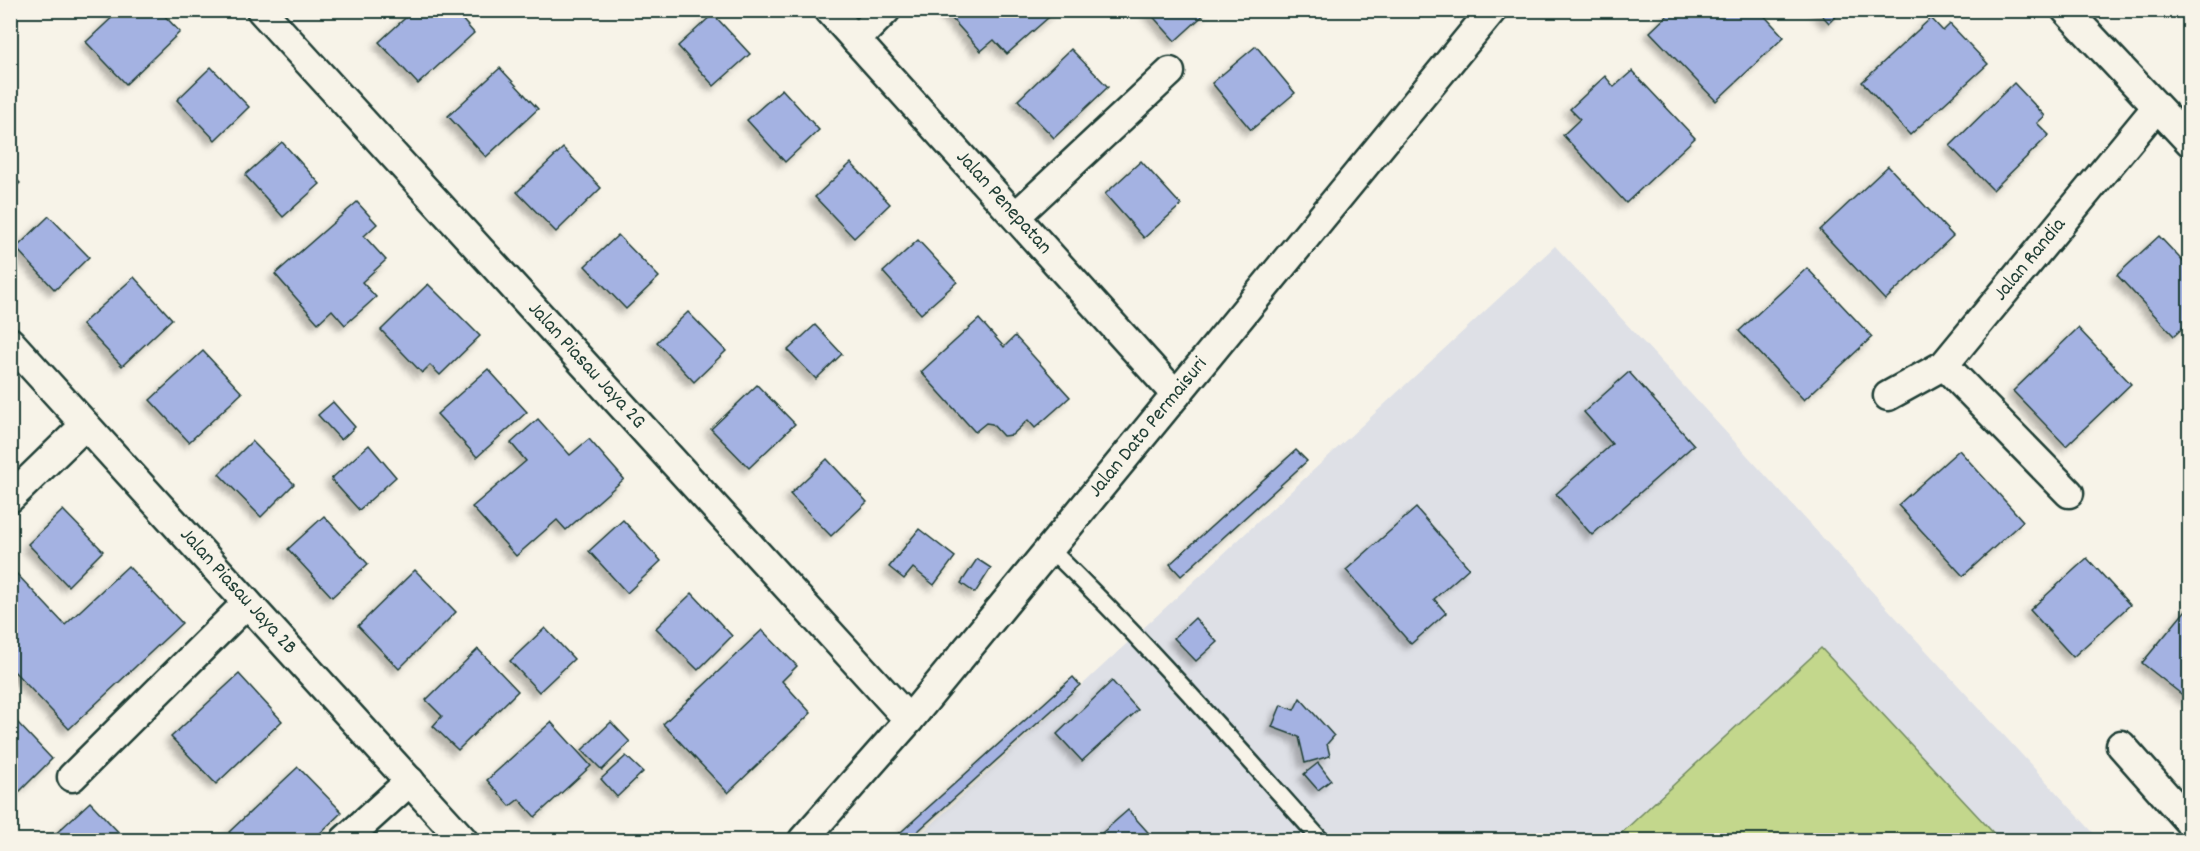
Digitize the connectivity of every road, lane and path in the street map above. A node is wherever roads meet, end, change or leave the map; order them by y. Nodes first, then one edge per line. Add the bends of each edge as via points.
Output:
1 (261, 10) edge
2 (829, 10) edge
3 (886, 10) edge
4 (1492, 10) edge
5 (2067, 10) edge
6 (855, 40) junction
7 (1170, 72) dead end
8 (2156, 108) junction
9 (2190, 142) edge
10 (1016, 216) junction
11 (10, 342) edge
12 (1944, 365) junction
13 (1176, 395) junction
14 (1888, 396) dead end
15 (85, 426) junction
16 (2069, 493) dead end
17 (10, 498) edge
18 (1049, 548) junction
19 (247, 603) junction
20 (909, 720) junction
21 (2121, 745) dead end
22 (72, 777) dead end
23 (410, 781) junction
24 (2190, 823) edge
25 (345, 840) edge
26 (463, 840) edge
27 (802, 840) edge
28 (1321, 840) edge

1 - 20 street, Jalan Piasau Jaya 2G
2 - 6 street, Jalan Penepatan
3 - 6 street
4 - 13 street, Jalan Dato Permaisuri
5 - 8 street
6 - 10 street, Jalan Penepatan
7 - 10 street
8 - 9 street
8 - 12 street, Jalan Randia
10 - 13 street, Jalan Penepatan
11 - 15 street, Jalan Piasau Jaya 2B
12 - 14 street, Jalan Randia
12 - 16 street
13 - 18 street, Jalan Dato Permaisuri
15 - 17 street
15 - 19 street, Jalan Piasau Jaya 2B
18 - 20 street, Jalan Dato Permaisuri
18 - 28 lane via 1165,666
19 - 22 street
19 - 23 street, Jalan Piasau Jaya 2B
20 - 27 street, Jalan Dato Permaisuri
21 - 24 street
23 - 25 street
23 - 26 street, Jalan Piasau Jaya 2B

